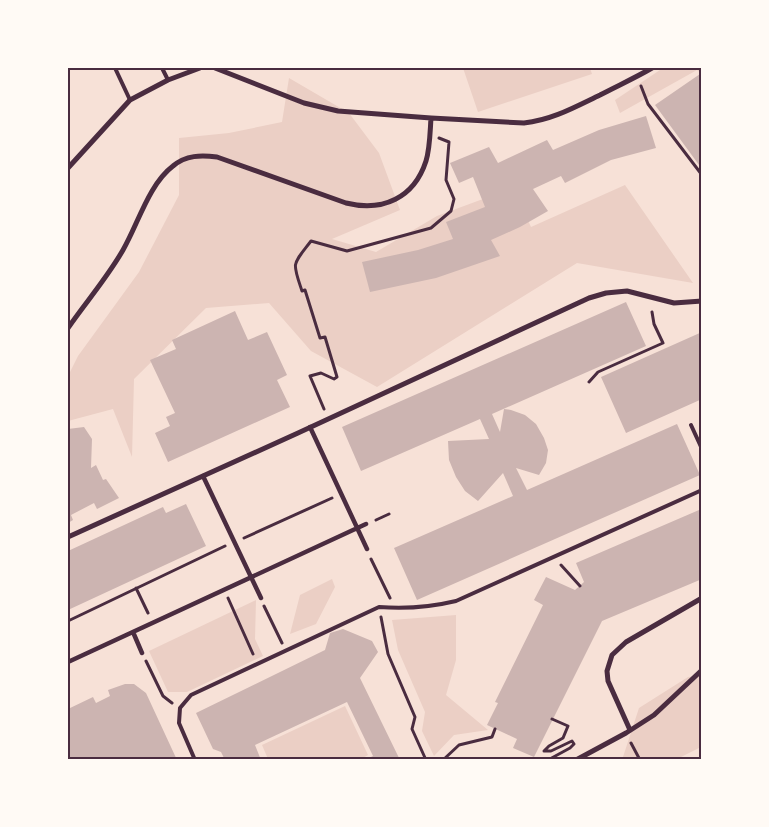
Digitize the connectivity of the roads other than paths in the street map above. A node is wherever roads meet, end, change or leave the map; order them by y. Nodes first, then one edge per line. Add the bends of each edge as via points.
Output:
1 (115, 68) edge
2 (162, 68) edge
3 (197, 68) edge
4 (215, 68) edge
5 (652, 68) edge
6 (168, 80) junction
7 (130, 100) junction
8 (431, 118) junction
9 (68, 168) edge
10 (702, 301) edge
11 (68, 328) edge
12 (691, 425) dead end
13 (310, 427) junction
14 (702, 449) edge
15 (203, 476) junction
16 (702, 490) edge
17 (366, 524) road end
18 (357, 529) junction
19 (68, 537) edge
20 (367, 549) road end
21 (251, 578) junction
22 (261, 598) road end
23 (702, 598) edge
24 (133, 632) junction
25 (142, 653) road end
26 (68, 662) edge
27 (702, 670) edge
28 (628, 732) junction
29 (195, 760) edge
30 (576, 760) edge

1 - 7 lane
2 - 6 lane
3 - 6 street
4 - 8 street via 304,103 338,112
5 - 8 street via 570,110 538,121
6 - 7 street
7 - 9 street
8 - 11 street via 427,159 421,175 413,186 390,202 374,206 346,203 217,156 183,159 159,181 113,266
10 - 13 street via 674,302 627,291 590,298
12 - 14 lane
13 - 15 street
13 - 18 street
15 - 19 street
15 - 21 street
16 - 29 lane via 456,601 379,607 191,696 180,708 180,724
17 - 18 street
18 - 20 street
18 - 21 street
21 - 22 street
21 - 24 street
23 - 28 street via 626,642 612,655 607,671 608,681
24 - 25 street
24 - 26 street
27 - 28 street via 659,710
28 - 30 street

